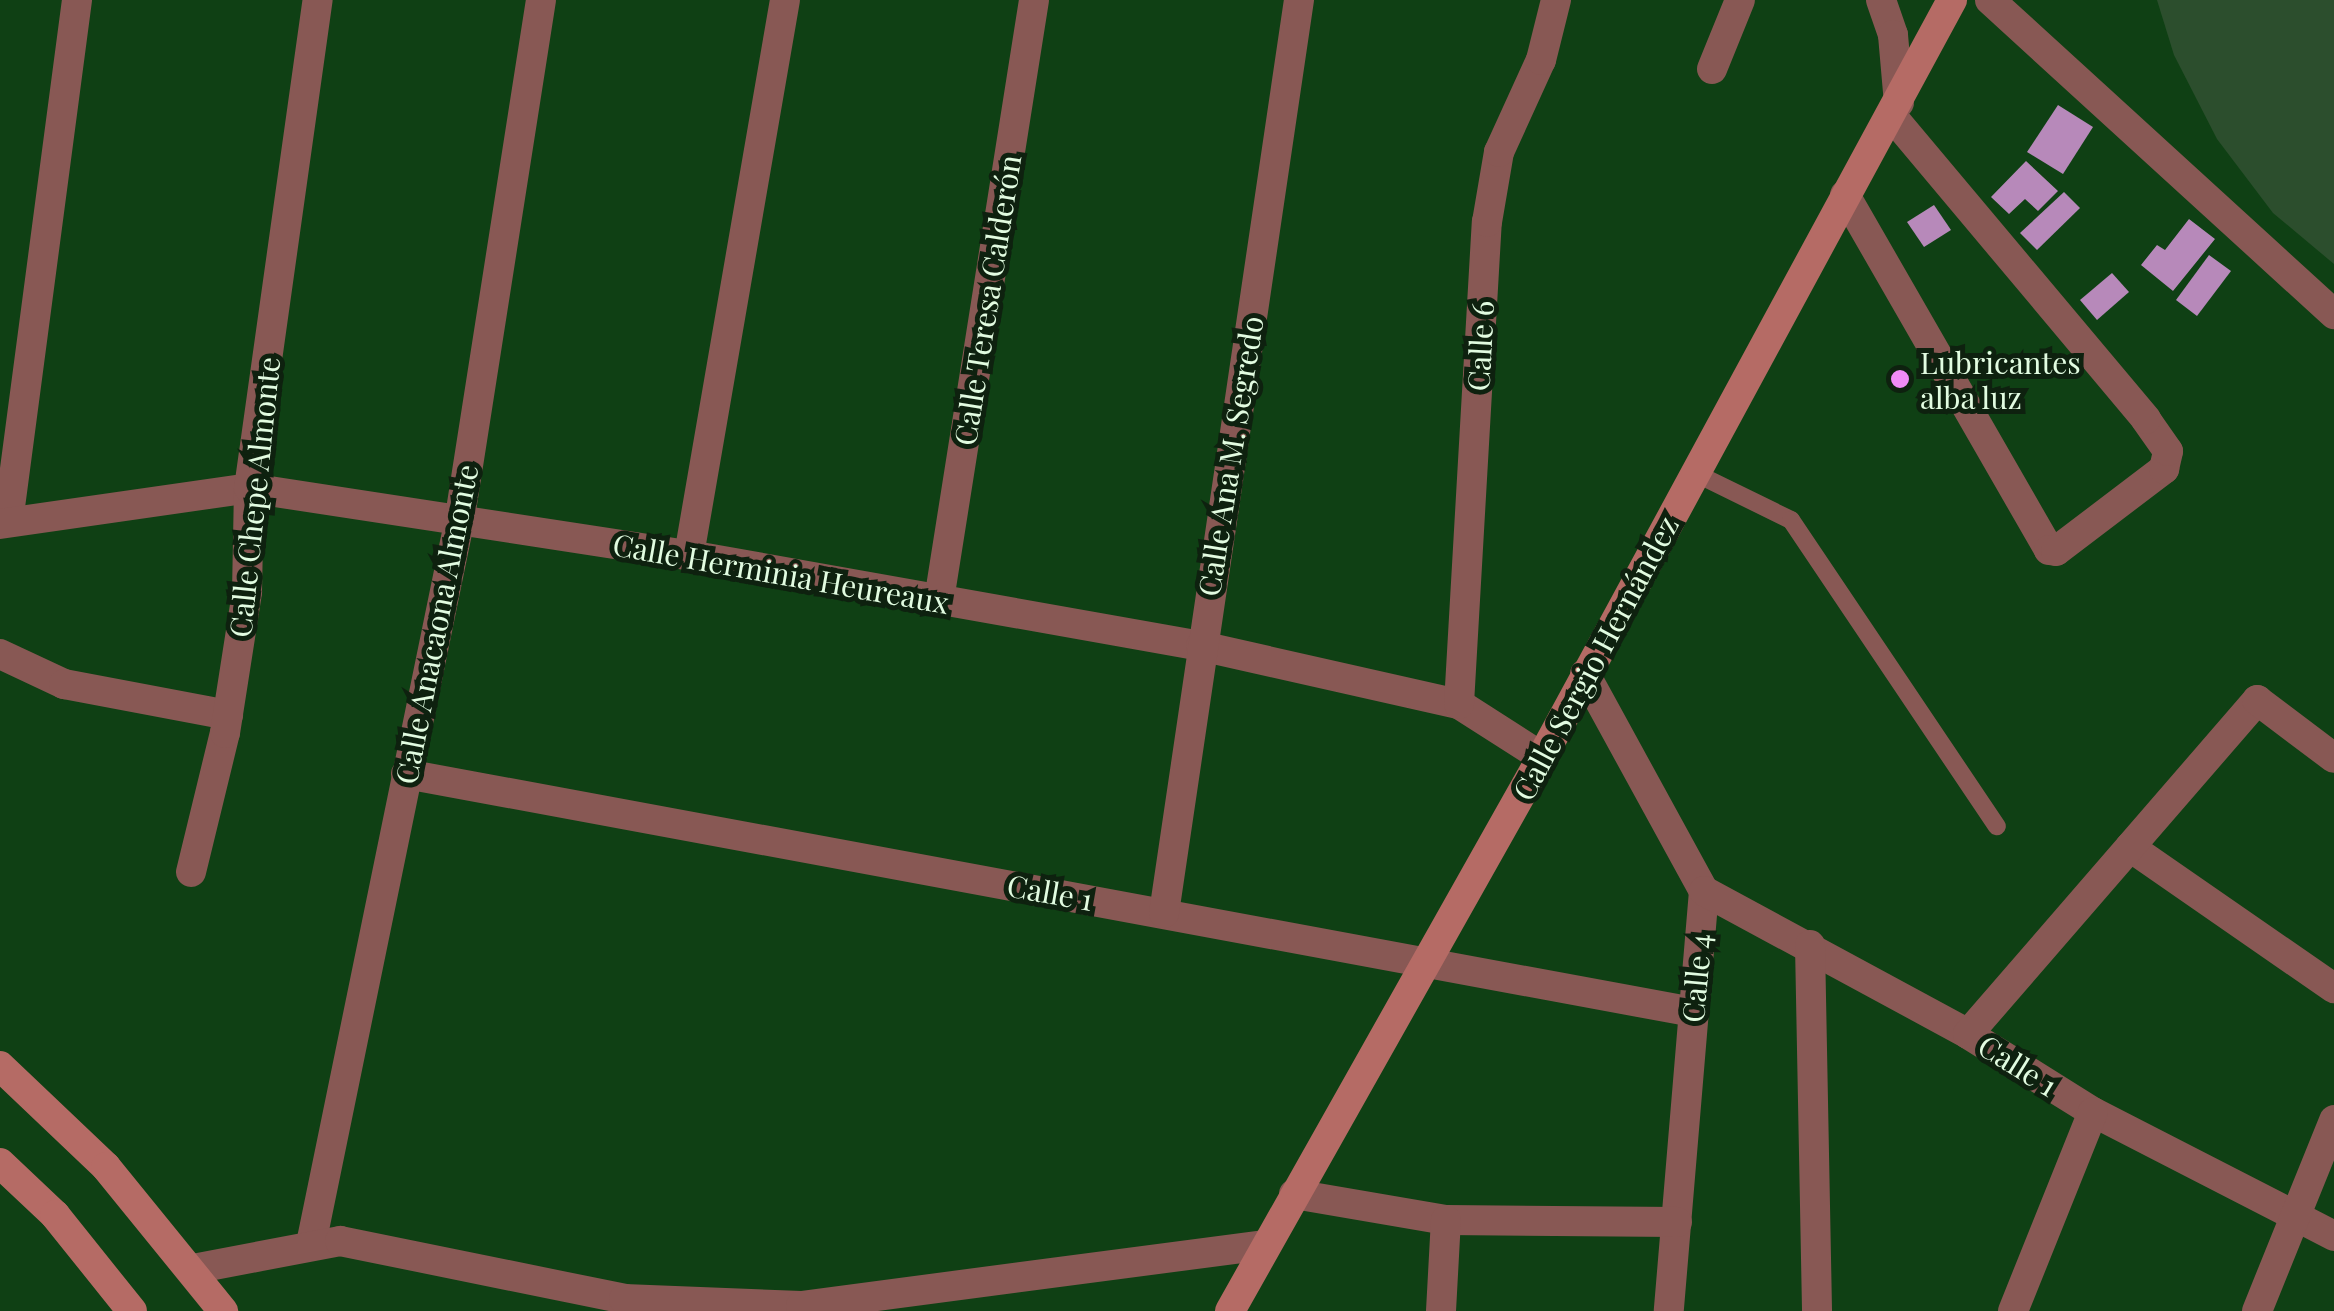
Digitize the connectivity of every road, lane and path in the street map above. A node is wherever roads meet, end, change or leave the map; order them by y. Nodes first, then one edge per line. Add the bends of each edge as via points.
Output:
1 (78, 0) edge
2 (318, 0) edge
3 (541, 0) edge
4 (786, 0) edge
5 (1034, 0) edge
6 (1299, 0) edge
7 (1556, 0) edge
8 (1740, 0) edge
9 (1881, 0) edge
10 (1952, 0) edge
11 (1990, 0) edge
12 (1712, 69) dead end
13 (1896, 110) junction
14 (1845, 195) junction
15 (2334, 314) edge
16 (1694, 473) junction
17 (248, 488) junction
18 (4, 523) edge
19 (459, 523) junction
20 (689, 555) junction
21 (940, 600) junction
22 (1202, 646) junction
23 (0, 654) edge
24 (1586, 674) junction
25 (1459, 704) junction
26 (228, 715) junction
27 (1542, 757) junction
28 (2334, 758) edge
29 (406, 774) junction
30 (1997, 826) dead end
31 (2130, 847) junction
32 (191, 872) dead end
33 (1704, 891) junction
34 (1164, 913) junction
35 (1810, 945) junction
36 (1426, 962) junction
37 (2334, 988) edge
38 (1693, 1012) junction
39 (1968, 1034) junction
40 (0, 1067) edge
41 (2093, 1112) junction
42 (2334, 1120) edge
43 (0, 1163) edge
44 (1294, 1194) junction
45 (2294, 1216) junction
46 (1446, 1220) junction
47 (1676, 1222) junction
48 (2334, 1236) edge
49 (310, 1244) junction
50 (1264, 1245) junction
51 (193, 1269) junction
52 (132, 1311) edge
53 (223, 1311) edge
54 (1230, 1311) edge
55 (1441, 1311) edge
56 (1669, 1311) edge
57 (1817, 1311) edge
58 (2013, 1311) edge
59 (2258, 1311) edge

1 - 18 street
2 - 17 street, Calle Chepe Almonte
3 - 19 street, Calle Anacaona Almonte
4 - 20 street
5 - 21 street, Calle Teresa Calderón
6 - 22 street, Calle Ana M. Segredo
7 - 25 street, Calle 6 via 1541,60 1499,152 1487,222
8 - 12 street
9 - 13 street via 1893,36
10 - 13 street, Calle Sergio Hernández
11 - 15 street
13 - 14 street, Calle Sergio Hernández
13 - 14 street via 2146,419 2168,451 2164,469 2056,551 2048,550
14 - 16 street, Calle Sergio Hernández
16 - 24 street, Calle Sergio Hernández
16 - 30 lane via 1791,520
17 - 18 street, Calle Herminia Heureaux
17 - 19 street, Calle Herminia Heureaux
17 - 26 street, Calle Chepe Almonte via 248,592
19 - 20 street, Calle Herminia Heureaux
19 - 29 street, Calle Anacaona Almonte
20 - 21 street, Calle Herminia Heureaux
21 - 22 street, Calle Herminia Heureaux
22 - 25 street, Calle Herminia Heureaux
22 - 34 street, Calle Ana M. Segredo
23 - 26 street via 64,684
24 - 27 street, Calle Sergio Hernández
24 - 33 street, Calle 4
25 - 27 street, Calle Herminia Heureaux
26 - 32 street, Calle Chepe Almonte
27 - 36 street, Calle Sergio Hernández
28 - 31 street via 2257,700
29 - 34 street, Calle 1
29 - 49 street, Calle Anacaona Almonte
31 - 37 street
31 - 39 street
33 - 35 street, Calle 1
33 - 38 street, Calle 4
34 - 36 street, Calle 1
35 - 39 street, Calle 1
35 - 57 street
36 - 38 street, Calle 1
36 - 44 street, Calle Sergio Hernández
38 - 47 street, Calle 4
39 - 41 street, Calle 1
40 - 51 street via 106,1167
41 - 45 street, Calle 1
41 - 58 street
42 - 45 street
43 - 52 street via 55,1215
44 - 46 street
44 - 50 street, Calle Sergio Hernández
45 - 48 street, Calle 1
45 - 59 street
46 - 47 street
46 - 55 street
47 - 56 street, Calle 4
49 - 50 street via 349,1242 624,1299 778,1306
49 - 51 street
50 - 54 street, Calle Sergio Hernández
51 - 53 street

